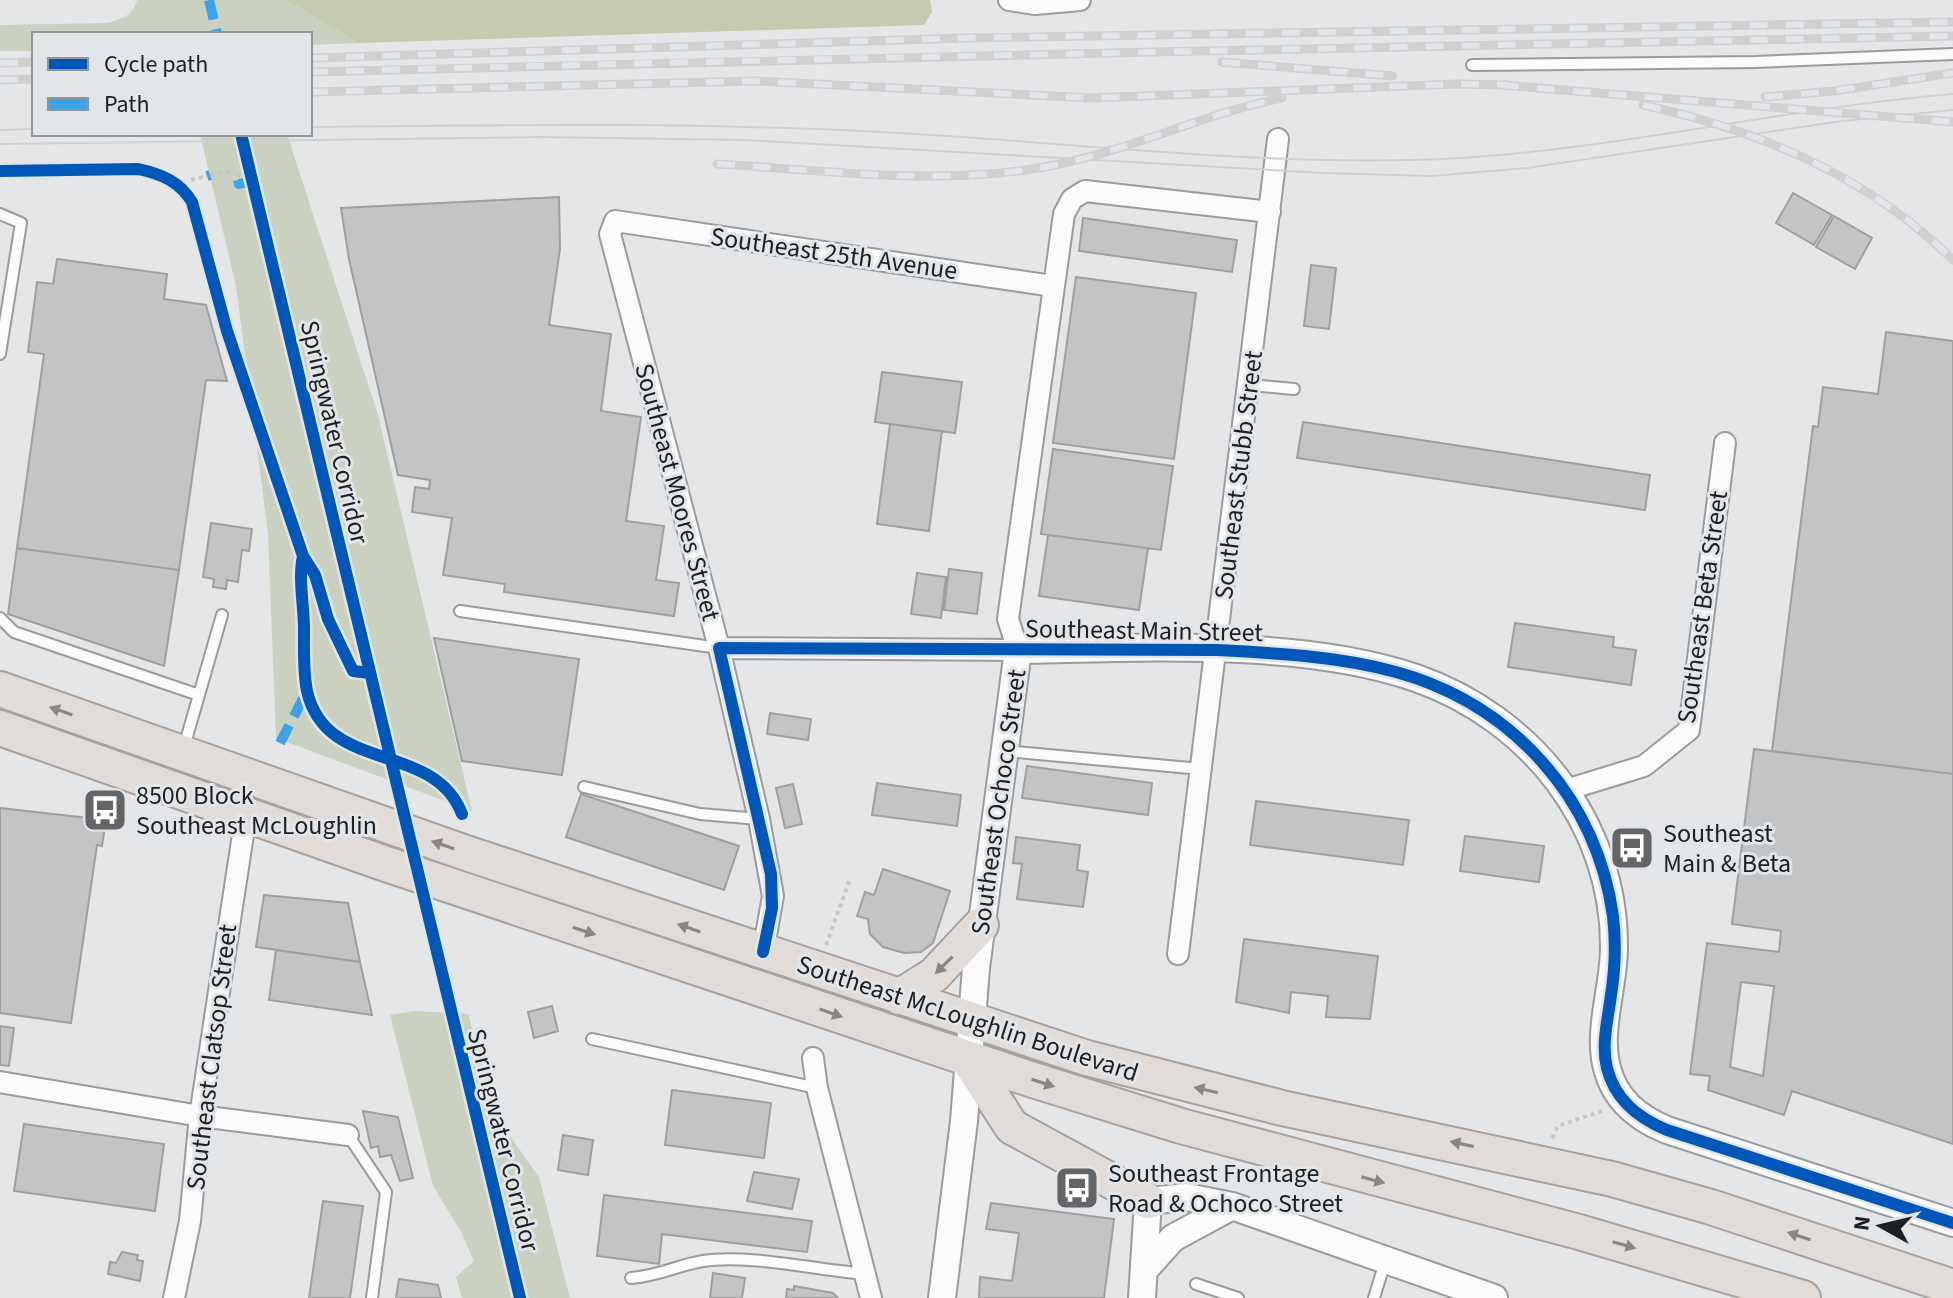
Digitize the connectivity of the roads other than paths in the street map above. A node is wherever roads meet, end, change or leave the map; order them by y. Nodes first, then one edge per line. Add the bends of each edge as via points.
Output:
1 (1009, 0) edge
2 (1080, 0) edge
3 (1953, 54) edge
4 (1472, 65) dead end
5 (1278, 139) dead end
6 (1270, 212) junction
7 (0, 214) edge
8 (615, 221) joint
9 (1053, 286) junction
10 (3, 310) edge
11 (0, 354) edge
12 (1250, 385) junction
13 (1294, 389) dead end
14 (1725, 443) dead end
15 (460, 611) dead end
16 (222, 615) dead end
17 (0, 618) edge
18 (719, 648) junction
19 (1018, 650) junction
20 (1215, 650) junction
21 (0, 689) edge
22 (199, 695) junction
23 (0, 728) edge
24 (1004, 751) junction
25 (182, 753) junction
26 (1202, 769) junction
27 (584, 787) dead end
28 (1566, 790) junction
29 (246, 815) junction
30 (759, 819) junction
31 (981, 925) junction
32 (763, 952) junction
33 (1178, 954) dead end
34 (899, 997) junction
35 (971, 1022) junction
36 (592, 1039) dead end
37 (813, 1058) dead end
38 (968, 1059) junction
39 (0, 1082) edge
40 (817, 1088) junction
41 (200, 1116) junction
42 (348, 1135) joint
43 (1148, 1201) junction
44 (1232, 1206) junction
45 (1953, 1223) edge
46 (1386, 1262) junction
47 (1146, 1268) junction
48 (865, 1274) junction
49 (631, 1278) dead end
50 (1196, 1284) dead end
51 (1953, 1287) edge
52 (174, 1298) edge
53 (372, 1298) edge
54 (871, 1298) edge
55 (942, 1298) edge
56 (1142, 1298) edge
57 (1236, 1298) edge
58 (1374, 1298) edge
59 (1494, 1298) edge
60 (1803, 1298) edge

1 - 2 street
3 - 4 lane
5 - 6 street, Southeast Stubb Street
6 - 9 street, Southeast Ochoco Street via 1085,191 1072,199 1064,214
6 - 12 street, Southeast Stubb Street
7 - 10 lane via 21,223
8 - 9 street, Southeast 25th Avenue
8 - 18 street, Southeast Moores Street via 610,234
9 - 19 street, Southeast Ochoco Street via 1008,619
10 - 11 lane
12 - 13 lane
12 - 20 street, Southeast Stubb Street
14 - 28 street, Southeast Beta Street via 1689,730 1644,766
15 - 18 lane
16 - 22 lane
17 - 22 lane via 14,632
18 - 19 street, Southeast Main Street
18 - 30 street, Southeast Moores Street
19 - 20 street, Southeast Main Street
19 - 24 street, Southeast Ochoco Street
20 - 26 street, Southeast Stubb Street
20 - 28 street, Southeast Main Street via 1332,660 1393,671 1439,687 1512,731
25 -> 21 highway, Southeast McLoughlin Boulevard
22 - 25 lane
23 - 29 highway, Southeast McLoughlin Boulevard
24 - 26 lane
24 - 31 street, Southeast Ochoco Street
32 -> 25 highway, Southeast McLoughlin Boulevard
26 - 33 street, Southeast Stubb Street
27 - 30 lane via 700,814
28 - 45 street, Southeast Main Street via 1590,832 1611,905 1614,973 1605,1060 1624,1103 1667,1130
29 -> 38 highway, Southeast McLoughlin Boulevard
29 - 41 street, Southeast Clatsop Street
30 - 32 street, Southeast Moores Street via 773,896
31 -> 34 highway via 934,975
31 - 35 street, Southeast Ochoco Street
32 - 34 highway, Southeast McLoughlin Boulevard
34 - 35 highway, Southeast McLoughlin Boulevard
35 - 38 street, Southeast Ochoco Street
51 -> 35 highway, Southeast McLoughlin Boulevard via 1711,1207 1538,1160 1183,1085
36 - 40 lane
37 - 40 street
38 - 43 highway via 1012,1127
38 - 55 street, Southeast Ochoco Street
38 -> 60 highway, Southeast McLoughlin Boulevard via 1181,1126
39 - 41 street
40 - 48 street
41 - 42 street
41 - 52 street, Southeast Clatsop Street via 190,1221
42 - 53 lane via 386,1192
43 - 44 street via 1187,1197
43 - 47 street
44 - 46 street
44 - 47 street via 1173,1238
46 - 58 lane
46 - 59 street
47 - 56 street
48 - 49 lane via 702,1261 658,1276
48 - 54 street
50 - 57 lane

